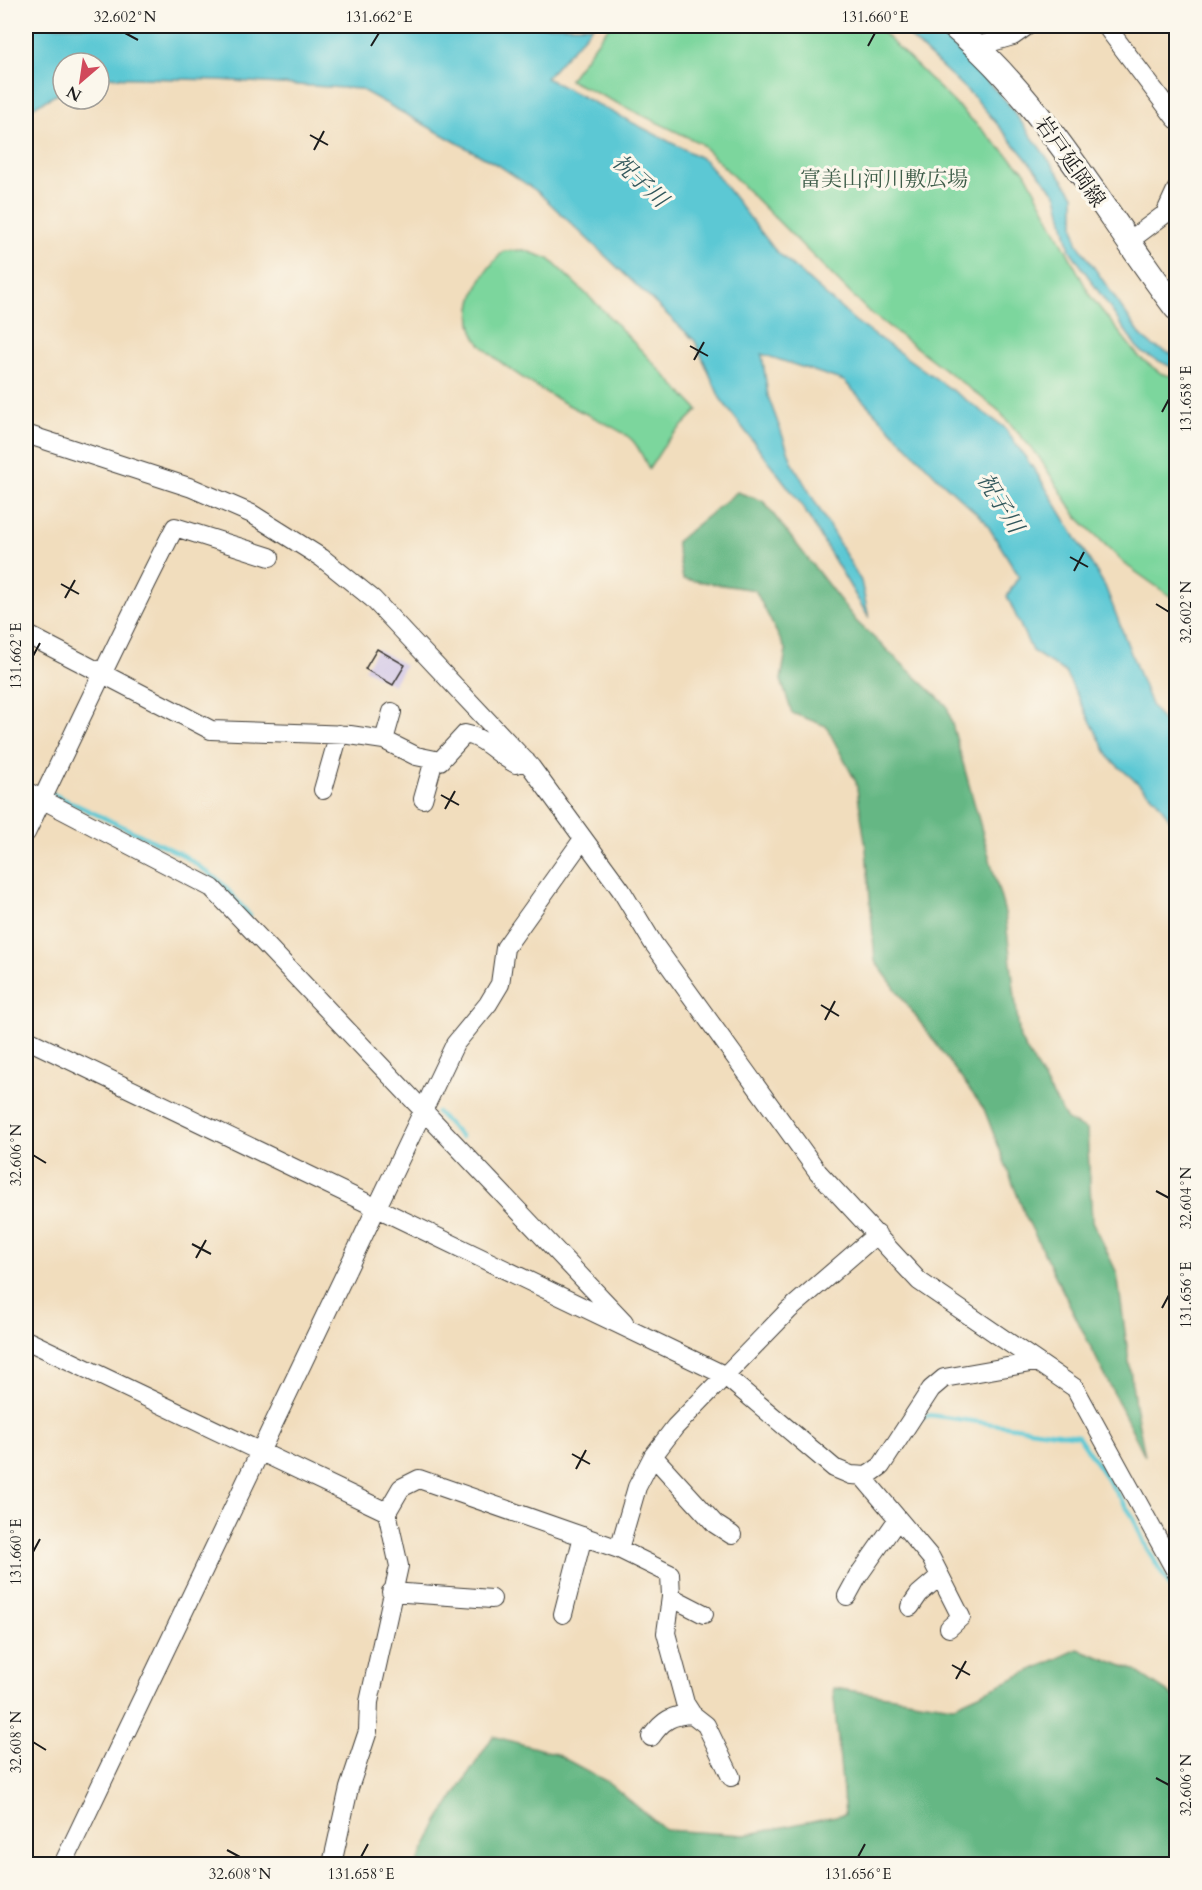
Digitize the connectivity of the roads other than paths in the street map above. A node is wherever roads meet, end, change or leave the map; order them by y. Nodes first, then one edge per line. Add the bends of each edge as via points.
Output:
1 (953, 26) edge
2 (1027, 26) edge
3 (1106, 26) edge
4 (978, 46) junction
5 (1176, 119) edge
6 (1176, 190) edge
7 (1129, 241) junction
8 (1176, 308) edge
9 (26, 434) edge
10 (270, 557) dead end
11 (26, 634) edge
12 (104, 673) junction
13 (392, 712) dead end
14 (339, 734) junction
15 (384, 740) junction
16 (434, 760) junction
17 (526, 761) junction
18 (323, 790) dead end
19 (34, 795) edge
20 (423, 799) dead end
21 (26, 833) edge
22 (584, 839) junction
23 (26, 1039) edge
24 (424, 1111) junction
25 (378, 1209) junction
26 (876, 1234) junction
27 (630, 1328) junction
28 (26, 1340) edge
29 (1036, 1362) junction
30 (724, 1375) junction
31 (260, 1452) junction
32 (653, 1456) junction
33 (862, 1476) junction
34 (387, 1512) junction
35 (898, 1519) junction
36 (732, 1535) dead end
37 (583, 1536) junction
38 (619, 1549) junction
39 (1176, 1572) edge
40 (940, 1576) junction
41 (391, 1592) junction
42 (847, 1596) dead end
43 (671, 1598) junction
44 (492, 1599) dead end
45 (910, 1608) dead end
46 (563, 1614) dead end
47 (704, 1614) dead end
48 (949, 1628) dead end
49 (692, 1714) junction
50 (651, 1737) dead end
51 (731, 1777) dead end
52 (63, 1864) edge
53 (332, 1864) edge

1 - 4 main road, 岩戸延岡線
2 - 4 street via 1012,36
3 - 5 street
4 - 7 main road, 岩戸延岡線 via 1024,97
6 - 7 street via 1165,214
7 - 8 main road, 岩戸延岡線
9 - 17 street via 192,488 252,514 322,558 373,599
10 - 12 street via 175,527
11 - 12 street
12 - 14 street via 211,730
12 - 19 street
13 - 15 street
14 - 15 street
14 - 18 street
15 - 16 street
16 - 17 street via 440,761 465,734 479,736 503,758 516,764
16 - 20 street
17 - 22 street
19 - 21 street
19 - 24 street via 212,888
22 - 24 street via 506,948 500,984 455,1044
22 - 26 street via 653,943 818,1172
23 - 25 street
24 - 25 street
24 - 27 street
25 - 27 street
25 - 31 street
26 - 29 street via 919,1281
26 - 30 street via 789,1310
27 - 30 street
28 - 31 street
29 - 33 street via 944,1378 931,1389 881,1466
29 - 39 street via 1075,1388
30 - 32 street
30 - 33 street via 834,1468
31 - 34 street
31 - 52 street
32 - 36 street via 715,1524
32 - 38 street via 638,1487
33 - 35 street
34 - 37 street via 401,1488 419,1479
34 - 41 street via 399,1566
35 - 40 street via 931,1558
35 - 42 street
37 - 38 street
37 - 46 street
38 - 43 street via 670,1574
40 - 45 street via 919,1594
40 - 48 street via 961,1617
41 - 44 street
41 - 53 street via 369,1702 368,1731 349,1788
43 - 47 street
43 - 49 street via 666,1633
49 - 50 street via 673,1715 659,1724
49 - 51 street via 706,1725

